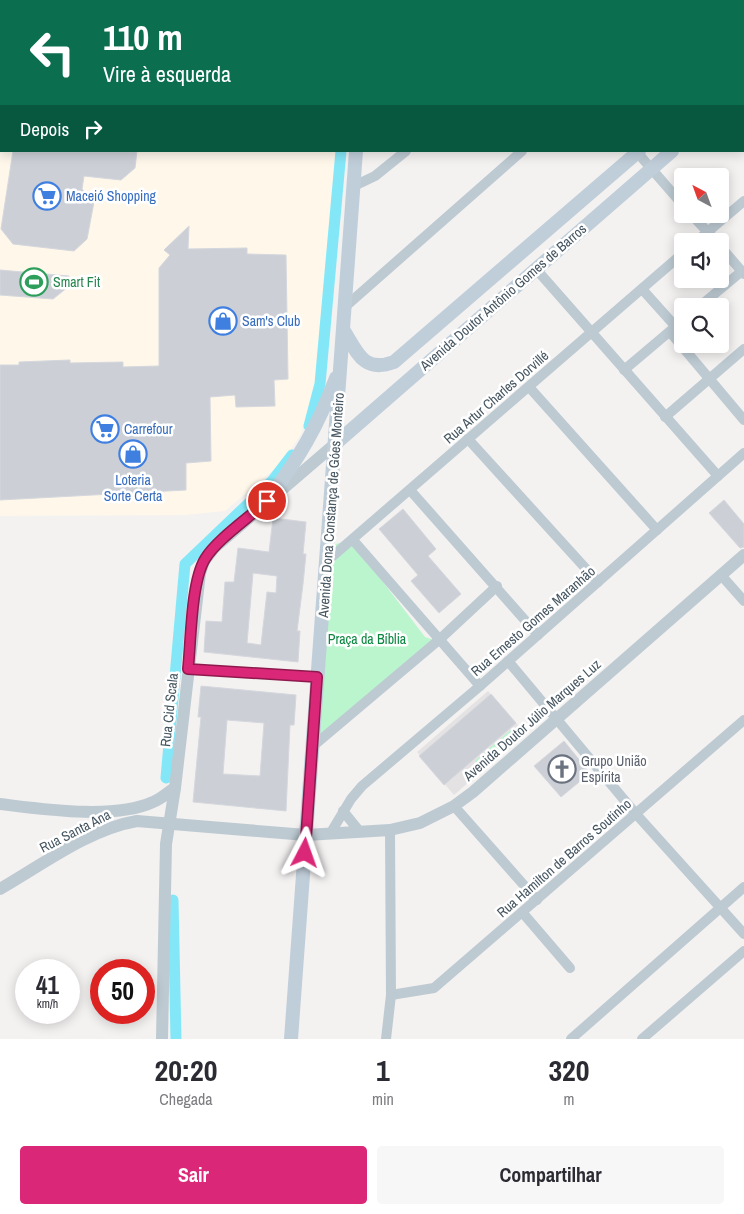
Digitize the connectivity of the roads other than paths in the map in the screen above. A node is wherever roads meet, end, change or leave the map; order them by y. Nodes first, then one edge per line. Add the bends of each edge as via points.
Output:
1 (356, 152) edge
2 (405, 152) edge
3 (521, 152) edge
4 (637, 152) edge
5 (671, 152) edge
6 (651, 169) junction
7 (354, 186) junction
8 (674, 195) edge
9 (744, 201) edge
10 (700, 223) edge
11 (708, 232) joint
12 (729, 257) edge
13 (674, 261) edge
14 (536, 268) junction
15 (743, 273) edge
16 (642, 289) junction
17 (710, 298) edge
18 (346, 306) junction
19 (674, 325) edge
20 (674, 329) edge
21 (344, 331) junction
22 (591, 334) junction
23 (744, 349) edge
24 (693, 353) edge
25 (403, 355) junction
26 (342, 364) junction
27 (624, 370) junction
28 (418, 371) junction
29 (710, 378) junction
30 (529, 387) junction
31 (665, 417) junction
32 (744, 420) edge
33 (468, 439) junction
34 (335, 444) junction
35 (744, 453) edge
36 (718, 476) junction
37 (410, 490) junction
38 (267, 501) junction
39 (657, 530) junction
40 (352, 540) junction
41 (744, 555) edge
42 (327, 561) junction
43 (721, 575) junction
44 (598, 582) junction
45 (497, 586) junction
46 (744, 601) edge
47 (538, 634) junction
48 (440, 639) junction
49 (508, 661) junction
50 (188, 669) junction
51 (317, 677) junction
52 (480, 686) junction
53 (557, 719) junction
54 (744, 720) edge
55 (312, 747) junction
56 (175, 788) junction
57 (0, 804) edge
58 (454, 806) junction
59 (343, 811) junction
60 (636, 814) junction
61 (170, 822) junction
62 (390, 830) junction
63 (360, 832) junction
64 (330, 834) junction
65 (306, 835) junction
66 (744, 887) edge
67 (0, 889) edge
68 (537, 900) junction
69 (720, 908) junction
70 (522, 912) junction
71 (744, 934) edge
72 (744, 951) edge
73 (570, 968) dead end
74 (391, 995) junction
75 (162, 1039) edge
76 (291, 1039) edge
77 (386, 1039) edge
78 (571, 1039) edge
79 (642, 1039) edge

1 - 7 main road, Avenida Dona Constança de Góes Monteiro
2 - 7 street via 376,176
3 - 18 street
4 - 6 street
4 - 25 main road, Avenida Doutor Antônio Gomes de Barros
5 - 6 main road, Avenida Doutor Antônio Gomes de Barros
6 - 8 street
6 - 14 main road, Avenida Doutor Antônio Gomes de Barros
7 - 18 main road, Avenida Dona Constança de Góes Monteiro
9 - 11 street
10 - 11 street
12 - 15 street
13 - 16 street, Rua Artur Charles Dorvillé
14 - 22 street
14 - 28 main road, Avenida Doutor Antônio Gomes de Barros
15 - 17 street
16 - 19 street
16 - 22 street, Rua Artur Charles Dorvillé
18 - 21 main road, Avenida Dona Constança de Góes Monteiro
20 - 27 street
21 - 25 main road, Avenida Doutor Antônio Gomes de Barros via 362,358 371,365 386,365
21 - 26 main road, Avenida Dona Constança de Góes Monteiro
22 - 27 street
22 - 30 street, Rua Artur Charles Dorvillé
23 - 29 street
24 - 29 street
25 - 28 main road
26 - 34 main road, Avenida Dona Constança de Góes Monteiro
26 - 38 main road via 317,427
27 - 31 street
28 - 34 main road, Avenida Doutor Antônio Gomes de Barros
29 - 31 street
29 - 32 street
30 - 33 street, Rua Artur Charles Dorvillé
30 - 39 street
31 - 36 street
33 - 37 street, Rua Artur Charles Dorvillé
33 - 44 street
34 - 38 street, Rua Cid Scala
34 - 42 main road, Avenida Dona Constança de Góes Monteiro
35 - 36 street, Rua Ernesto Gomes Maranhão
36 - 39 street, Rua Ernesto Gomes Maranhão
37 - 40 street, Rua Artur Charles Dorvillé
37 - 45 street
38 - 50 street, Rua Cid Scala via 214,548 204,561 196,588
39 - 44 street, Rua Ernesto Gomes Maranhão
40 - 42 street, Rua Artur Charles Dorvillé
40 - 48 street
41 - 43 street, Avenida Doutor Júlio Marques Luz
42 - 51 main road, Avenida Dona Constança de Góes Monteiro
43 - 46 street
43 - 53 street, Avenida Doutor Júlio Marques Luz
44 - 47 street, Rua Ernesto Gomes Maranhão
45 - 47 street
45 - 48 street
47 - 49 street, Rua Ernesto Gomes Maranhão
48 - 52 street
48 - 55 street
49 - 52 street, Rua Ernesto Gomes Maranhão
49 - 53 street
50 - 51 street
50 - 56 street, Rua Cid Scala
51 - 55 main road, Avenida Dona Constança de Góes Monteiro
52 - 59 street, Rua Ernesto Gomes Maranhão via 362,786
53 - 58 street, Avenida Doutor Júlio Marques Luz
53 - 60 street
54 - 60 street, Rua Hamilton de Barros Soutinho
55 - 65 main road, Avenida Dona Constança de Góes Monteiro
56 - 57 street via 152,803 100,812
56 - 61 street, Rua Cid Scala
58 - 62 street, Avenida Doutor Júlio Marques Luz via 420,823
58 - 68 street
59 - 63 street
59 - 64 street, Rua Ernesto Gomes Maranhão
60 - 68 street, Rua Hamilton de Barros Soutinho
60 - 69 street
61 - 65 street, Rua Santa Ana
61 - 67 street, Rua Santa Ana via 137,821 117,825
61 - 75 street, Rua Cid Scala via 166,844
62 - 63 street, Avenida Doutor Júlio Marques Luz
62 - 74 street
63 - 64 street, Avenida Doutor Júlio Marques Luz
64 - 65 street, Avenida Doutor Júlio Marques Luz
65 - 76 main road, Avenida Dona Constança de Góes Monteiro
66 - 69 street
68 - 70 street, Rua Hamilton de Barros Soutinho
69 - 71 street
69 - 78 street
70 - 73 street
70 - 74 street, Rua Hamilton de Barros Soutinho via 434,988
72 - 79 street
74 - 77 street

